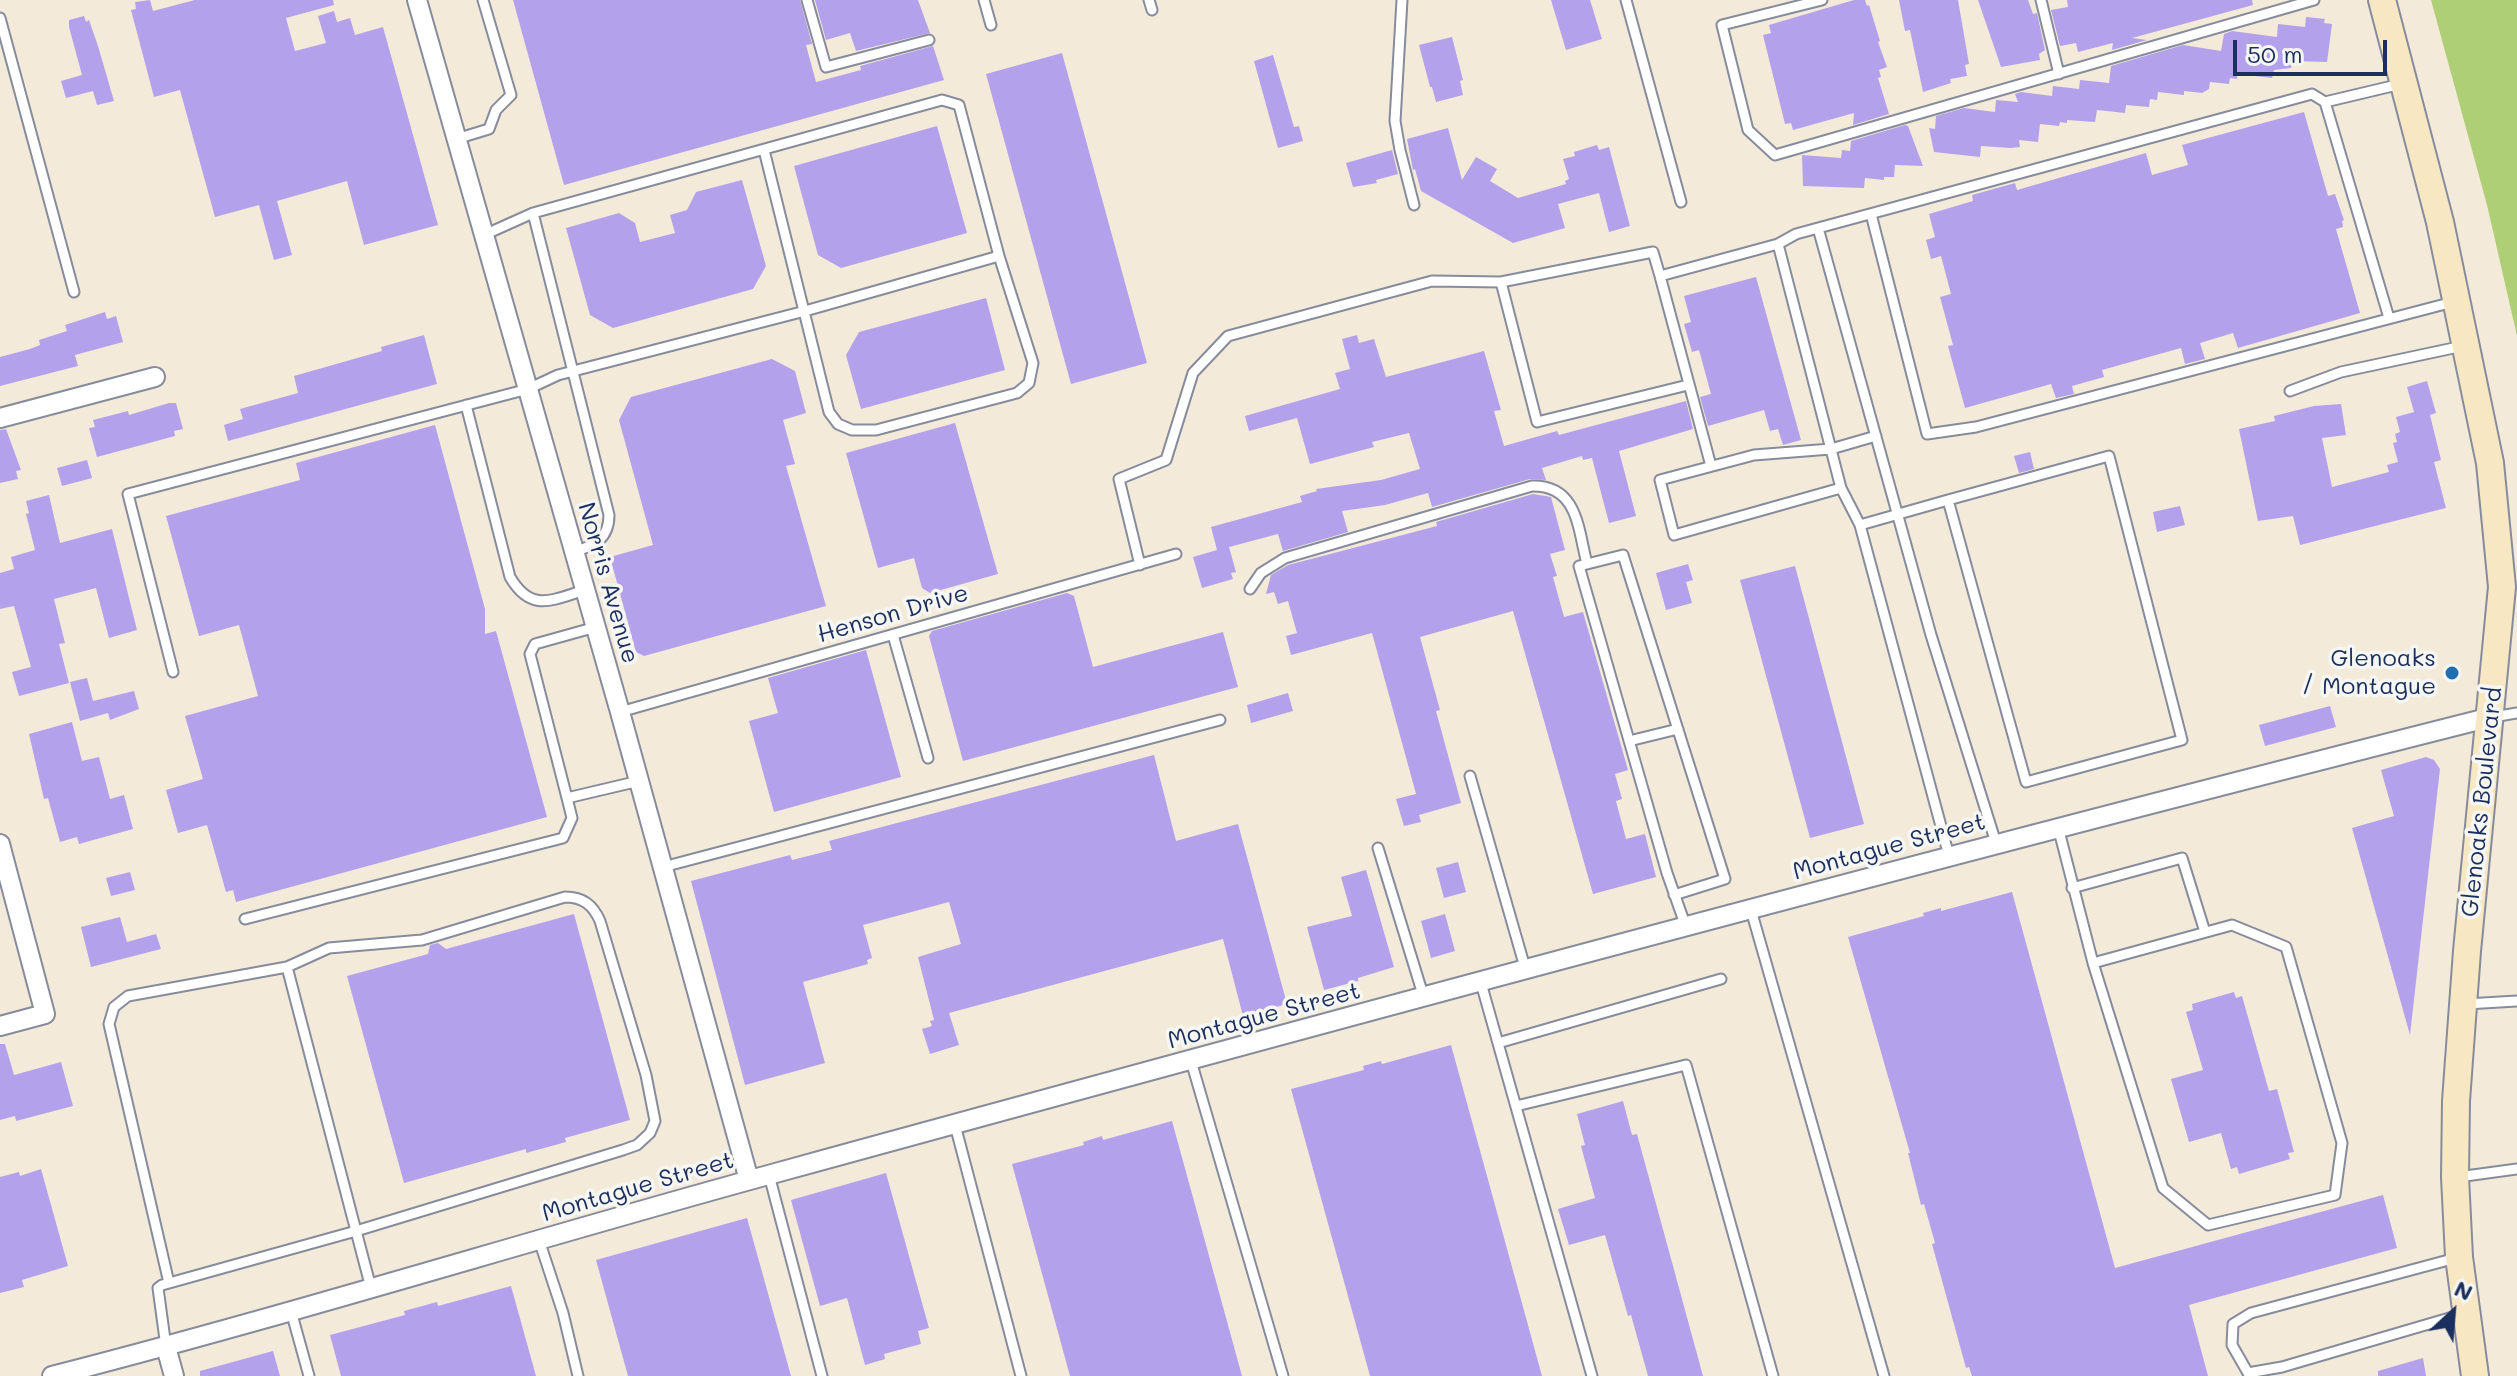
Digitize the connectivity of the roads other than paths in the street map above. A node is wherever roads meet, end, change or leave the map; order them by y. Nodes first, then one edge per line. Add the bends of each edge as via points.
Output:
1 (417, 0) edge
2 (483, 0) edge
3 (807, 0) edge
4 (984, 0) edge
5 (1402, 0) edge
6 (1626, 0) edge
7 (1822, 0) edge
8 (2041, 0) edge
9 (2314, 0) edge
10 (2382, 0) edge
11 (0, 18) edge
12 (991, 25) dead end
13 (929, 40) dead end
14 (2059, 74) junction
15 (2404, 84) junction
16 (2325, 102) junction
17 (456, 139) junction
18 (764, 150) junction
19 (1681, 202) dead end
20 (1414, 205) dead end
21 (533, 213) junction
22 (1871, 214) junction
23 (1818, 228) junction
24 (484, 235) junction
25 (1778, 244) junction
26 (999, 256) junction
27 (1660, 276) junction
28 (1501, 282) junction
29 (74, 292) dead end
30 (2457, 301) junction
31 (805, 311) junction
32 (2389, 318) junction
33 (2466, 345) junction
34 (573, 372) junction
35 (155, 377) dead end
36 (1688, 385) junction
37 (528, 389) junction
38 (2290, 391) dead end
39 (466, 405) junction
40 (0, 418) edge
41 (1876, 436) junction
42 (1831, 449) junction
43 (1711, 466) junction
44 (1841, 488) junction
45 (1948, 500) junction
46 (1899, 514) junction
47 (1860, 525) junction
48 (574, 552) junction
49 (1176, 554) dead end
50 (1587, 564) junction
51 (1140, 565) junction
52 (1250, 589) dead end
53 (585, 590) junction
54 (596, 627) junction
55 (893, 635) junction
56 (173, 672) dead end
57 (620, 712) junction
58 (2504, 715) edge
59 (1220, 720) dead end
60 (1678, 729) junction
61 (1629, 741) junction
62 (928, 758) dead end
63 (1470, 776) dead end
64 (639, 781) junction
65 (567, 798) junction
66 (2058, 827) junction
67 (1996, 843) junction
68 (0, 844) edge
69 (1378, 848) dead end
70 (1949, 856) junction
71 (663, 867) junction
72 (2072, 888) junction
73 (1674, 895) junction
74 (1751, 910) junction
75 (245, 919) dead end
76 (1686, 927) junction
77 (2205, 932) junction
78 (2093, 963) junction
79 (287, 967) junction
80 (1526, 971) junction
81 (1721, 979) dead end
82 (1481, 983) junction
83 (1424, 998) junction
84 (2517, 1001) edge
85 (2463, 1004) junction
86 (0, 1026) edge
87 (1498, 1043) junction
88 (1191, 1061) junction
89 (1516, 1106) junction
90 (955, 1125) junction
91 (2517, 1169) edge
92 (769, 1175) junction
93 (2455, 1177) junction
94 (749, 1180) junction
95 (356, 1231) junction
96 (539, 1240) junction
97 (2459, 1257) junction
98 (169, 1283) junction
99 (371, 1288) junction
100 (291, 1311) junction
101 (2466, 1314) junction
102 (166, 1347) junction
103 (52, 1376) edge
104 (174, 1376) edge
105 (309, 1376) edge
106 (578, 1376) edge
107 (822, 1376) edge
108 (1021, 1376) edge
109 (1283, 1376) edge
110 (1592, 1376) edge
111 (1773, 1376) edge
112 (1884, 1376) edge
113 (2475, 1376) edge

1 - 17 street, Norris Avenue
2 - 17 lane via 511,95 496,110 489,129
3 - 13 lane via 826,67
4 - 12 lane
5 - 20 lane via 1395,121
6 - 19 lane
7 - 14 lane via 1722,25 1748,130 1775,155
8 - 14 lane
9 - 14 lane
10 - 15 main road, Glenoaks Boulevard
11 - 29 lane
15 - 16 lane
15 - 30 main road, Glenoaks Boulevard
16 - 22 lane via 2312,94
16 - 32 lane
17 - 24 street, Norris Avenue
18 - 21 lane
18 - 26 lane via 942,100 959,105
18 - 31 lane
21 - 24 lane
21 - 34 lane
22 - 23 lane
22 - 32 lane via 1927,434 1976,427
23 - 25 lane
23 - 41 lane
24 - 37 street, Norris Avenue
25 - 27 lane
25 - 42 lane
26 - 31 lane
26 - 31 lane via 1033,363 1029,383 1017,393 876,430 852,430 829,412
27 - 28 lane via 1653,252
27 - 36 lane
28 - 36 lane via 1537,422
28 - 51 lane via 1432,281 1228,336 1193,373 1166,460 1119,479
30 - 32 lane
30 - 33 main road, Glenoaks Boulevard
31 - 34 lane
33 - 38 lane via 2341,372
33 - 58 main road, Glenoaks Boulevard via 2490,463 2502,587
34 - 37 lane
34 - 48 lane via 609,515 604,537
35 - 40 street
36 - 43 lane
37 - 39 lane
37 - 48 street, Norris Avenue
39 - 53 lane via 510,577 519,593 548,601
39 - 56 lane via 128,494
41 - 42 lane
41 - 46 lane
42 - 43 lane via 1754,455
42 - 44 lane
43 - 44 lane via 1660,480 1674,535
44 - 47 lane
45 - 45 lane via 2026,782 2182,740 2109,456
45 - 46 lane
46 - 47 lane
46 - 67 lane
47 - 70 lane
48 - 53 street, Norris Avenue
49 - 51 lane, Henson Drive
50 - 52 lane via 1573,508 1550,486 1532,486 1285,558 1261,573
50 - 60 lane via 1623,555
50 - 61 lane via 1579,566
51 - 55 lane, Henson Drive
53 - 54 street, Norris Avenue
54 - 57 street, Norris Avenue
54 - 65 lane via 535,644 530,654
55 - 57 lane, Henson Drive
55 - 62 lane
57 - 64 street, Norris Avenue
58 - 66 street, Montague Street
58 - 85 main road, Glenoaks Boulevard
59 - 71 lane
60 - 61 lane
60 - 73 lane via 1725,879
61 - 73 lane
63 - 80 lane
64 - 65 lane
64 - 71 street, Norris Avenue
65 - 75 lane via 572,818 563,838
66 - 67 street, Montague Street
66 - 72 lane
67 - 70 street, Montague Street
68 - 86 street via 45,1014
69 - 83 lane
70 - 74 street, Montague Street
71 - 94 street, Norris Avenue
72 - 77 lane via 2182,858
72 - 78 lane
73 - 76 lane
74 - 76 street, Montague Street
74 - 112 lane
76 - 80 street, Montague Street
77 - 78 lane
77 - 78 lane via 2232,925 2286,947 2342,1143 2335,1195 2208,1225 2163,1188
79 - 95 lane
79 - 95 lane via 329,948 422,940 575,897 595,910 600,921 646,1075 655,1121 637,1145
79 - 98 lane via 128,996 110,1014
80 - 82 street, Montague Street
81 - 87 lane
82 - 83 street, Montague Street
82 - 87 lane
83 - 88 street, Montague Street
84 - 85 lane
85 - 93 main road, Glenoaks Boulevard
87 - 89 lane
88 - 90 street, Montague Street
88 - 109 lane
89 - 110 lane
89 - 111 lane via 1686,1065
90 - 92 street, Montague Street
90 - 108 lane
91 - 93 lane
92 - 94 street, Montague Street
92 - 107 lane
93 - 97 main road, Glenoaks Boulevard
94 - 96 street, Montague Street
95 - 98 lane
95 - 99 lane
96 - 99 street, Montague Street
96 - 106 lane
97 - 101 main road, Glenoaks Boulevard
97 - 101 lane via 2251,1313 2233,1324 2232,1345 2248,1373
98 - 102 lane via 158,1288
99 - 100 street, Montague Street
100 - 102 street, Montague Street
100 - 105 lane
101 - 113 main road, Glenoaks Boulevard
102 - 103 street, Montague Street
102 - 104 street

